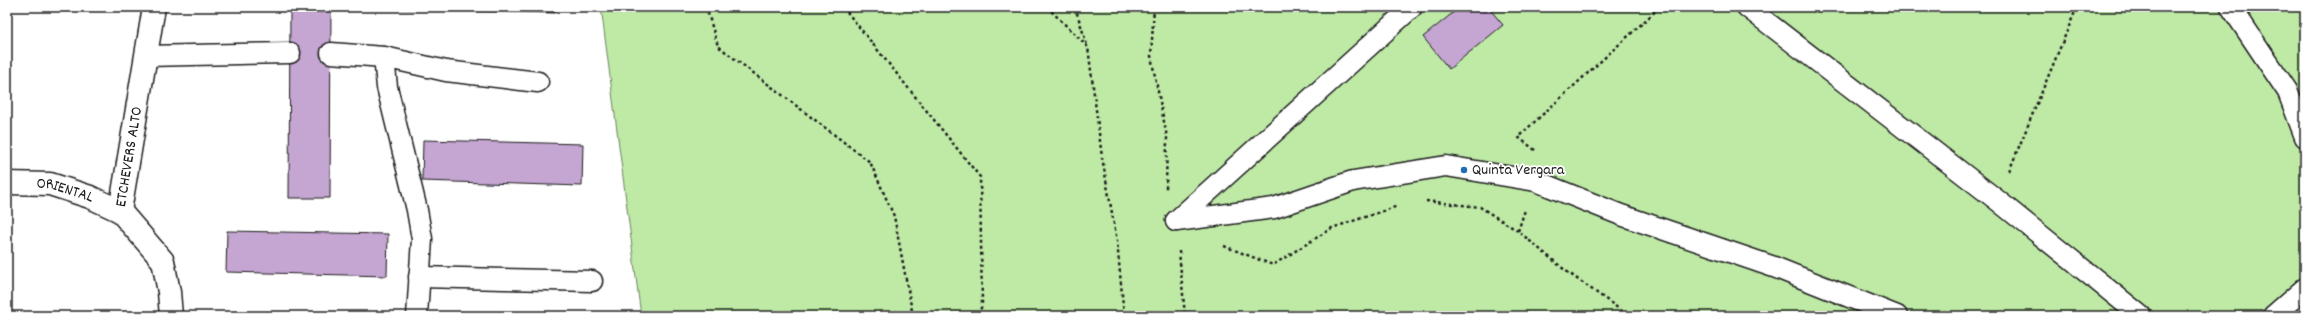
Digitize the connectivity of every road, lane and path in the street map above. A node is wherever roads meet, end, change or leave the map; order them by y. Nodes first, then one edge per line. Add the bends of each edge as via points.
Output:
1 (154, 7) edge
2 (706, 7) edge
3 (843, 7) edge
4 (1047, 7) edge
5 (1075, 7) edge
6 (1412, 7) edge
7 (1660, 7) edge
8 (1747, 7) edge
9 (2077, 7) edge
10 (2231, 7) edge
11 (1088, 47) junction
12 (290, 53) dead end
13 (331, 53) dead end
14 (146, 56) junction
15 (384, 57) junction
16 (538, 82) dead end
17 (2305, 137) edge
18 (1536, 181) junction
19 (7, 182) edge
20 (1997, 200) junction
21 (120, 211) junction
22 (1176, 221) junction
23 (1518, 231) dead end
24 (419, 277) junction
25 (592, 281) dead end
26 (2305, 288) edge
27 (171, 316) edge
28 (417, 316) edge
29 (913, 316) edge
30 (978, 316) edge
31 (1124, 316) edge
32 (1185, 316) edge
33 (1897, 316) edge
34 (2141, 316) edge
35 (2273, 316) edge

1 - 14 street, ETCHEVERS ALTO
2 - 29 path via 718,46 870,162 894,216
3 - 30 path via 980,177 982,305
4 - 11 path
5 - 11 path
6 - 22 lane
7 - 18 path via 1518,137 1542,156
8 - 20 lane
9 - 20 path
10 - 17 lane via 2288,92
11 - 31 path via 1102,157 1117,240
12 - 14 lane
13 - 15 lane
14 - 21 street, ETCHEVERS ALTO
15 - 16 lane via 446,70
15 - 24 lane via 387,87 421,232
18 - 22 lane via 1446,166 1353,181 1274,208
18 - 23 path
18 - 33 lane via 1621,215 1774,267
19 - 21 street, ORIENTAL via 50,184 90,197
20 - 34 lane
21 - 27 street, ETCHEVERS ALTO via 163,261
22 - 32 path
24 - 25 lane
24 - 28 lane
26 - 35 lane

